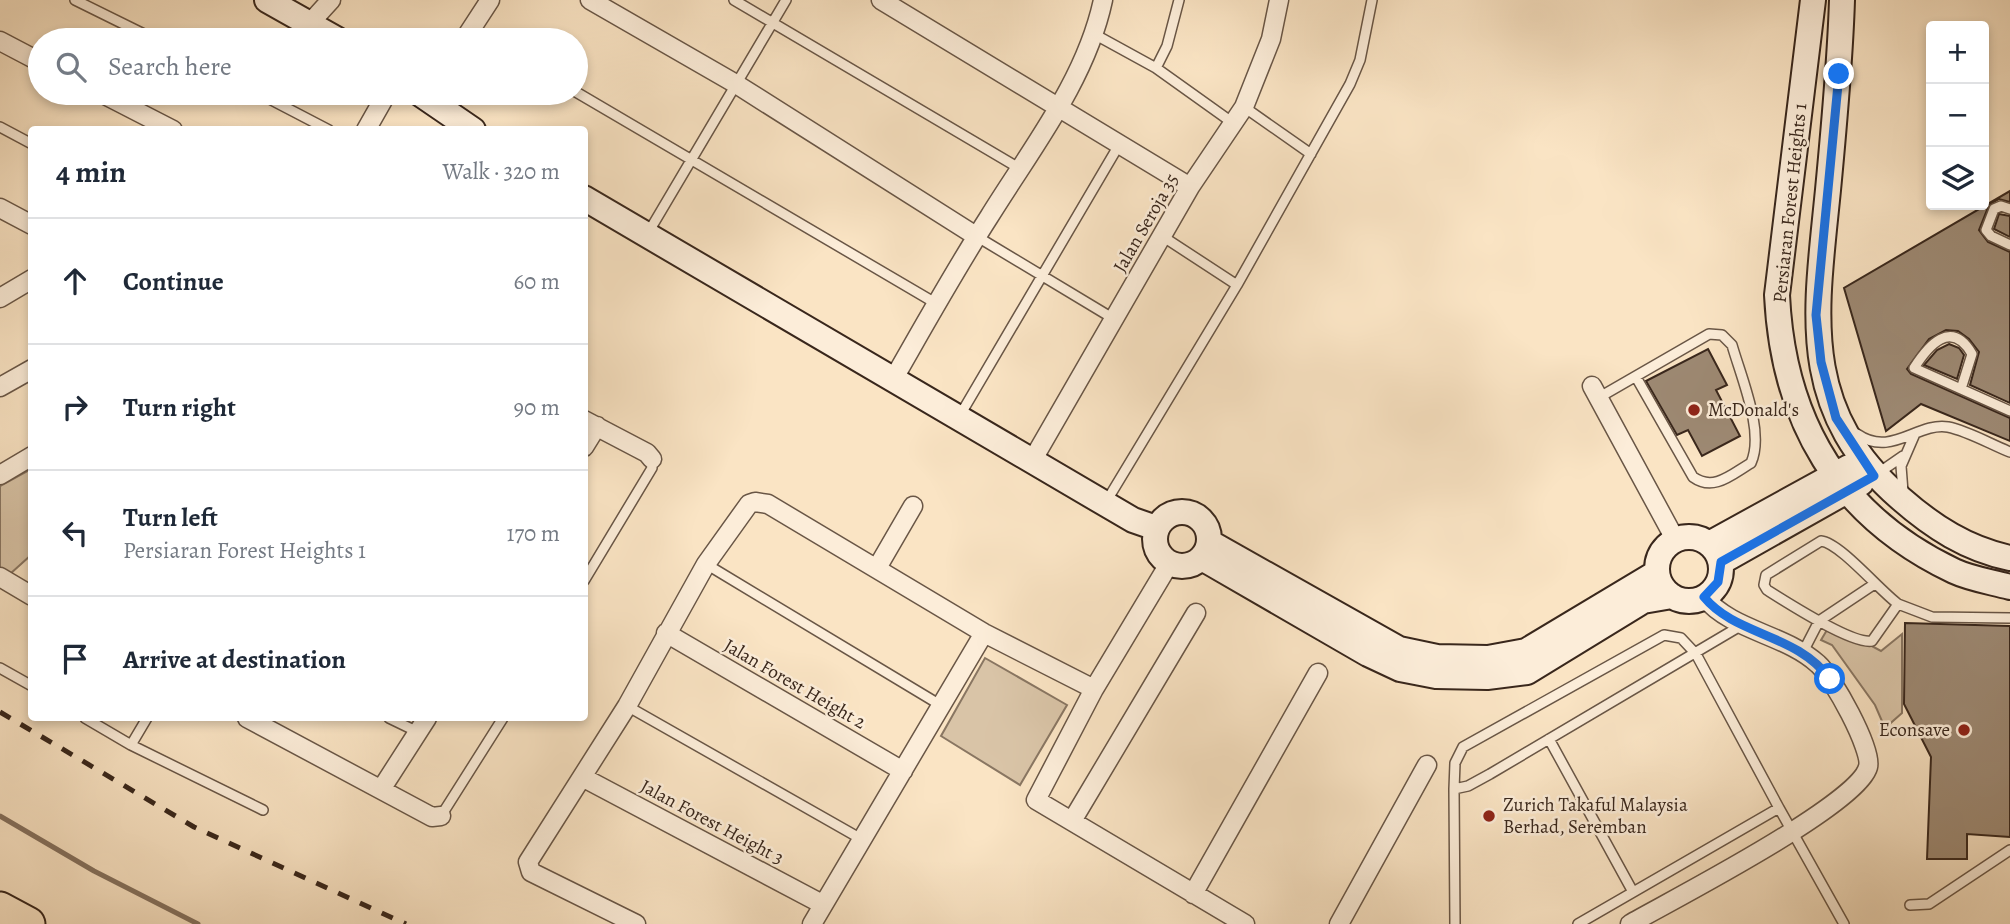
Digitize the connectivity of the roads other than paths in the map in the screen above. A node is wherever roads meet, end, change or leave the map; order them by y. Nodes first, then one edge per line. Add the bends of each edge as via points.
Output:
1 (75, 0) edge
2 (267, 0) edge
3 (331, 0) edge
4 (490, 0) edge
5 (590, 0) edge
6 (734, 0) edge
7 (786, 0) edge
8 (881, 0) edge
9 (1103, 0) edge
10 (1179, 0) edge
11 (1279, 0) edge
12 (1371, 0) edge
13 (1813, 0) edge
14 (1842, 0) edge
15 (910, 7) edge
16 (773, 22) junction
17 (310, 23) junction
18 (132, 28) edge
19 (318, 28) edge
20 (472, 28) edge
21 (1094, 34) junction
22 (0, 41) edge
23 (28, 56) edge
24 (1156, 68) junction
25 (736, 84) junction
26 (588, 99) edge
27 (124, 105) edge
28 (281, 105) edge
29 (380, 105) edge
30 (439, 105) edge
31 (1244, 107) junction
32 (1057, 109) junction
33 (1233, 123) junction
34 (165, 126) edge
35 (321, 126) edge
36 (368, 126) edge
37 (468, 126) edge
38 (0, 127) edge
39 (28, 142) edge
40 (1119, 145) junction
41 (1311, 154) junction
42 (692, 160) junction
43 (1019, 168) junction
44 (1190, 187) junction
45 (588, 200) edge
46 (0, 208) edge
47 (2010, 209) edge
48 (28, 223) edge
49 (647, 235) junction
50 (976, 236) junction
51 (1162, 236) junction
52 (2010, 245) edge
53 (1042, 274) junction
54 (28, 281) edge
55 (1237, 285) junction
56 (0, 298) edge
57 (937, 304) junction
58 (1114, 319) junction
59 (28, 371) edge
60 (1636, 377) junction
61 (894, 379) junction
62 (0, 387) edge
63 (1961, 389) junction
64 (1595, 392) joint
65 (2010, 411) edge
66 (1836, 418) junction
67 (958, 419) junction
68 (591, 423) edge
69 (1914, 436) junction
70 (1892, 442) junction
71 (2010, 452) edge
72 (1905, 455) junction
73 (28, 458) edge
74 (652, 459) joint
75 (1032, 461) junction
76 (1868, 468) junction
77 (0, 475) edge
78 (1842, 483) junction
79 (1105, 504) junction
80 (913, 506) dead end
81 (1909, 506) junction
82 (1156, 528) junction
83 (1675, 539) junction
84 (1206, 550) junction
85 (1715, 553) junction
86 (2010, 558) edge
87 (706, 564) junction
88 (1170, 564) junction
89 (877, 568) junction
90 (1656, 573) junction
91 (588, 574) edge
92 (0, 577) edge
93 (1874, 585) junction
94 (28, 587) edge
95 (2010, 587) edge
96 (1672, 596) junction
97 (1704, 597) junction
98 (1898, 604) junction
99 (1196, 613) dead end
100 (2010, 618) edge
101 (1819, 621) junction
102 (1743, 624) junction
103 (666, 633) junction
104 (984, 633) junction
105 (1804, 652) junction
106 (1696, 654) junction
107 (0, 668) edge
108 (1318, 673) dead end
109 (28, 684) edge
110 (1094, 689) junction
111 (627, 706) junction
112 (942, 706) junction
113 (90, 721) edge
114 (145, 721) edge
115 (253, 721) edge
116 (404, 721) edge
117 (501, 721) edge
118 (423, 725) edge
119 (1549, 739) junction
120 (131, 745) junction
121 (1427, 765) dead end
122 (904, 771) junction
123 (582, 777) junction
124 (382, 788) junction
125 (1454, 789) junction
126 (1779, 808) junction
127 (263, 810) dead end
128 (441, 816) joint
129 (1072, 821) junction
130 (1792, 833) junction
131 (863, 840) junction
132 (2010, 850) edge
133 (1633, 892) junction
134 (1193, 894) junction
135 (822, 904) junction
136 (1910, 905) dead end
137 (0, 909) edge
138 (28, 924) edge
139 (636, 924) edge
140 (812, 924) edge
141 (1245, 924) edge
142 (1339, 924) edge
143 (1455, 924) edge
144 (1578, 924) edge
145 (1630, 924) edge
146 (1844, 924) edge

1 - 18 lane
2 - 17 street
3 - 17 street
4 - 20 street
5 - 25 street
6 - 16 lane
7 - 16 lane
8 - 15 street
9 - 21 street
10 - 24 lane
11 - 31 street, Jalan Seroja 35 via 1271,39
12 - 41 lane via 1360,60
13 - 78 street, Persiaran Forest Heights 1 via 1781,249 1779,334 1788,382 1802,421
14 - 66 street, Persiaran Forest Heights 1 via 1816,315 1821,362
15 - 32 street
16 - 25 lane
16 - 43 lane
17 - 19 street
21 - 24 lane
21 - 32 street
22 - 23 street
24 - 33 lane
25 - 42 lane
25 - 50 street
26 - 42 lane
27 - 34 street
28 - 35 lane
29 - 36 street
30 - 37 street
31 - 33 street, Jalan Seroja 35
31 - 41 lane
32 - 40 street
32 - 43 street
33 - 44 street, Jalan Seroja 35
38 - 39 lane
40 - 44 street
40 - 53 lane
41 - 55 lane
42 - 49 lane
42 - 57 lane
43 - 50 street
44 - 51 street, Jalan Seroja 35
45 - 49 street
46 - 48 street
47 - 52 lane via 1994,209 1986,230
49 - 61 street
50 - 53 lane
50 - 57 street
51 - 55 lane
51 - 58 street, Jalan Seroja 35
53 - 58 lane
53 - 67 lane
54 - 56 street
55 - 79 lane
57 - 61 street
58 - 75 street, Jalan Seroja 35
59 - 62 street
60 - 60 lane via 1709,334 1728,339 1754,427 1751,463 1714,484 1693,477
60 - 64 lane
61 - 67 street
63 - 63 lane via 1914,368 1927,346 1938,339 1956,340 1972,354
63 - 65 lane
64 - 83 street
66 - 70 lane via 1863,438
66 - 76 street, Persiaran Forest Heights 1
67 - 75 street
68 - 74 street
69 - 70 lane
69 - 71 lane via 1947,427
69 - 72 lane
70 - 76 lane
72 - 76 lane
72 - 81 lane via 1899,475
73 - 77 street
74 - 91 lane via 652,468
75 - 79 street
76 - 78 street
76 - 81 street, Persiaran Forest Heights 1
78 - 85 street
78 - 95 street, Persiaran Forest Heights 1 via 1887,530 1955,572
79 - 82 street
80 - 89 street
81 - 86 street, Persiaran Forest Heights 1 via 1927,522 1979,551
82 - 84 street via 1168,516 1193,514 1205,525
82 - 88 street via 1154,545
83 - 85 street via 1693,537
83 - 90 street via 1660,553
84 - 88 street via 1187,566
84 - 90 street via 1399,649 1437,657 1488,658 1526,651
84 - 96 street via 1368,654 1400,669 1436,676 1527,672 1643,601
85 - 97 street via 1718,582
87 - 89 street via 744,508 761,502
87 - 103 street
87 - 112 lane
88 - 110 street
89 - 104 street
90 - 96 street
92 - 94 street
93 - 98 lane
93 - 101 lane
93 - 101 lane via 1838,546 1821,541 1766,575 1767,590
96 - 97 street via 1693,601
97 - 102 street via 1718,611
98 - 100 lane via 1932,617
98 - 101 lane via 1872,641
99 - 129 street
101 - 105 lane
102 - 105 street
102 - 106 lane
103 - 111 street
103 - 122 street, Jalan Forest Height 2
104 - 110 street
104 - 112 street
105 - 130 street via 1830,679 1867,750 1868,767 1857,783
106 - 119 lane
106 - 125 lane via 1681,638 1664,635 1593,674 1463,747 1455,763
106 - 126 lane
107 - 109 lane
108 - 134 street
110 - 129 street via 1036,800
111 - 123 street
111 - 131 lane
112 - 122 street
113 - 120 lane
114 - 120 lane
115 - 124 street
116 - 118 lane
117 - 128 lane
118 - 124 street
119 - 125 lane via 1468,786
119 - 133 lane
120 - 127 lane
121 - 142 street
122 - 131 street
123 - 135 street, Jalan Forest Height 3
123 - 139 street via 528,868
124 - 128 street via 432,817
125 - 143 lane
126 - 130 lane
126 - 133 lane
129 - 134 street
130 - 145 street
130 - 146 lane
131 - 135 street
132 - 136 lane via 1929,904
133 - 144 lane
134 - 141 street
135 - 140 street
137 - 138 highway

